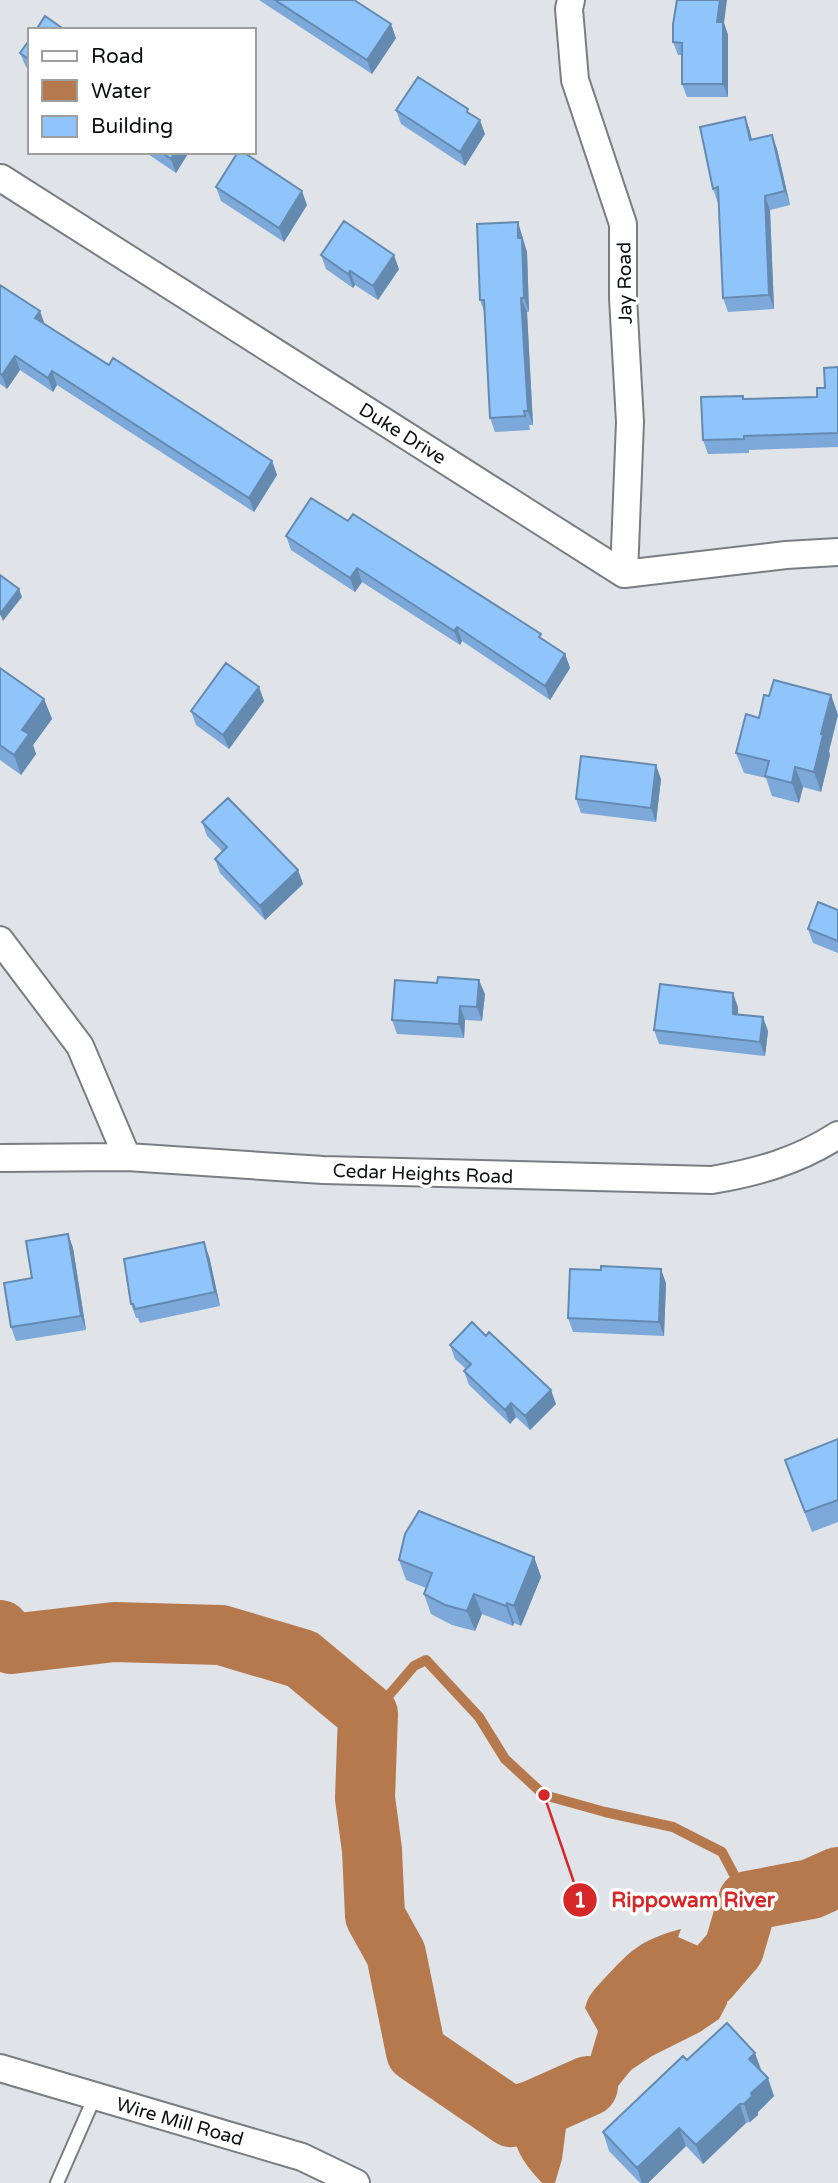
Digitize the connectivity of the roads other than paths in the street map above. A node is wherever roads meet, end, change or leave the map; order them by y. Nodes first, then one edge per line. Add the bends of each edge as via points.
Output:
1 (564, 3) edge
2 (1, 178) edge
3 (838, 552) edge
4 (624, 574) junction
5 (0, 940) edge
6 (838, 1135) edge
7 (127, 1157) junction
8 (0, 1158) edge
9 (0, 2068) edge
10 (95, 2096) junction
11 (57, 2183) edge
12 (356, 2183) edge

1 - 4 street, Jay Road via 575,80 623,224 630,422
2 - 4 street, Duke Drive
3 - 4 street
5 - 7 street via 80,1045
6 - 7 street, Cedar Heights Road via 763,1171 712,1180 323,1170
7 - 8 street, Cedar Heights Road
9 - 10 street, Wire Mill Road
10 - 11 lane
10 - 12 street, Wire Mill Road via 302,2157

